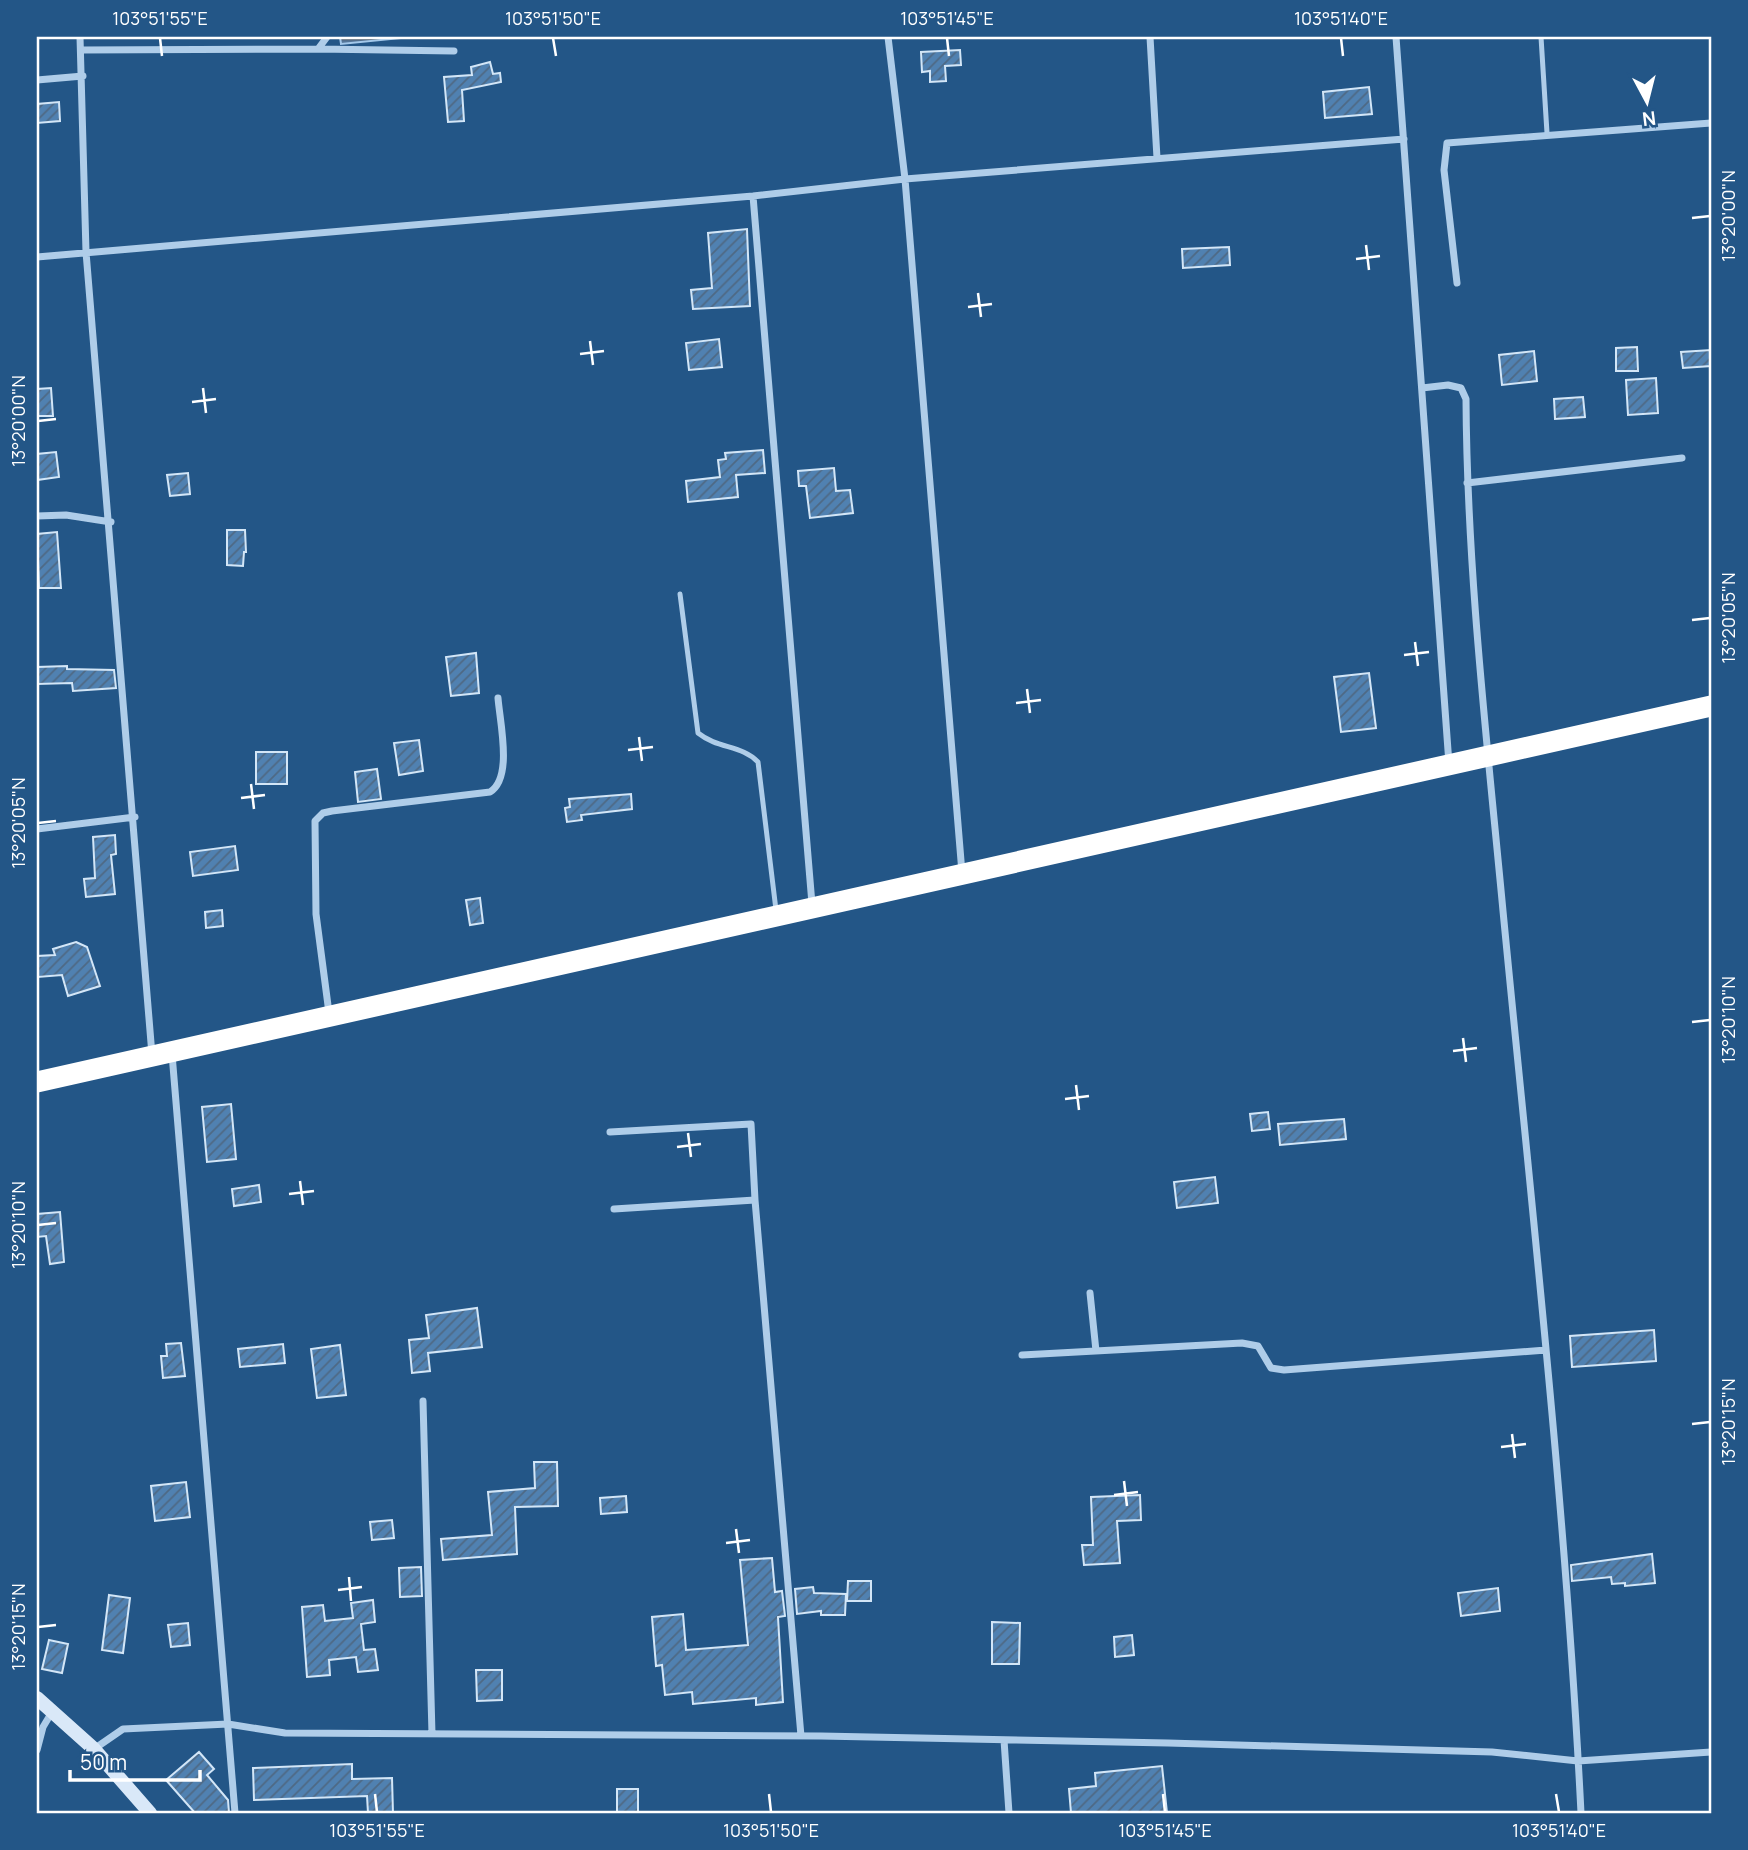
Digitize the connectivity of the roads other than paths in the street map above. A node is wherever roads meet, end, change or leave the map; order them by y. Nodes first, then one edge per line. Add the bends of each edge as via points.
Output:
1 (80, 37) edge
2 (327, 37) edge
3 (888, 37) edge
4 (1150, 37) edge
5 (1396, 37) edge
6 (1541, 37) edge
7 (318, 49) junction
8 (81, 50) junction
9 (454, 51) dead end
10 (83, 76) junction
11 (37, 80) edge
12 (1711, 122) edge
13 (1547, 133) junction
14 (1404, 139) junction
15 (1157, 158) junction
16 (905, 179) junction
17 (753, 195) junction
18 (86, 252) junction
19 (37, 257) edge
20 (1457, 283) dead end
21 (1422, 388) junction
22 (1682, 458) dead end
23 (1466, 483) junction
24 (37, 516) edge
25 (111, 522) junction
26 (680, 594) dead end
27 (498, 698) dead end
28 (1711, 706) edge
29 (1488, 755) junction
30 (1449, 765) junction
31 (135, 817) junction
32 (37, 829) edge
33 (962, 874) junction
34 (813, 908) junction
35 (777, 916) junction
36 (329, 1018) junction
37 (162, 1055) junction
38 (37, 1082) edge
39 (610, 1132) dead end
40 (755, 1200) junction
41 (614, 1209) dead end
42 (1090, 1293) dead end
43 (1546, 1350) junction
44 (1096, 1351) junction
45 (1022, 1355) dead end
46 (423, 1401) dead end
47 (37, 1698) edge
48 (47, 1713) edge
49 (228, 1724) junction
50 (432, 1734) junction
51 (801, 1736) junction
52 (1004, 1740) junction
53 (94, 1749) junction
54 (37, 1750) edge
55 (1711, 1752) edge
56 (1578, 1761) junction
57 (150, 1813) edge
58 (235, 1813) edge
59 (1009, 1813) edge
60 (1581, 1813) edge

1 - 8 street
2 - 7 street
3 - 16 street
4 - 15 street
5 - 14 street
6 - 13 lane
7 - 8 street
7 - 9 street
8 - 10 street
10 - 11 street
10 - 18 street
12 - 13 street
13 - 20 street via 1447,143 1444,170
14 - 15 street
14 - 21 street
15 - 16 street
16 - 17 street
16 - 33 street
17 - 18 street
17 - 34 street
18 - 19 street
18 - 25 street
21 - 23 street via 1461,388 1466,400
21 - 30 street
22 - 23 street
23 - 29 street
24 - 25 street
25 - 31 street
26 - 35 lane via 698,733 711,744 752,755 758,762
27 - 36 street via 504,771 498,788 332,811 316,821 316,914
28 - 29 highway
29 - 30 highway
29 - 43 street
30 - 33 highway
31 - 32 street
31 - 37 street
33 - 34 highway
34 - 35 highway
35 - 36 highway
36 - 37 highway
37 - 38 highway
37 - 49 street
39 - 40 street via 751,1124
40 - 41 street
40 - 51 street
42 - 44 street
43 - 44 street via 1283,1370 1271,1368 1258,1346 1242,1343
43 - 56 street
44 - 45 street
46 - 50 street
47 - 48 street
48 - 53 street
48 - 54 street
49 - 50 street via 285,1733
49 - 53 street via 123,1729
49 - 58 street
50 - 51 street
51 - 52 street
52 - 56 street via 1492,1752
52 - 59 street
53 - 57 street
55 - 56 street
56 - 60 street

